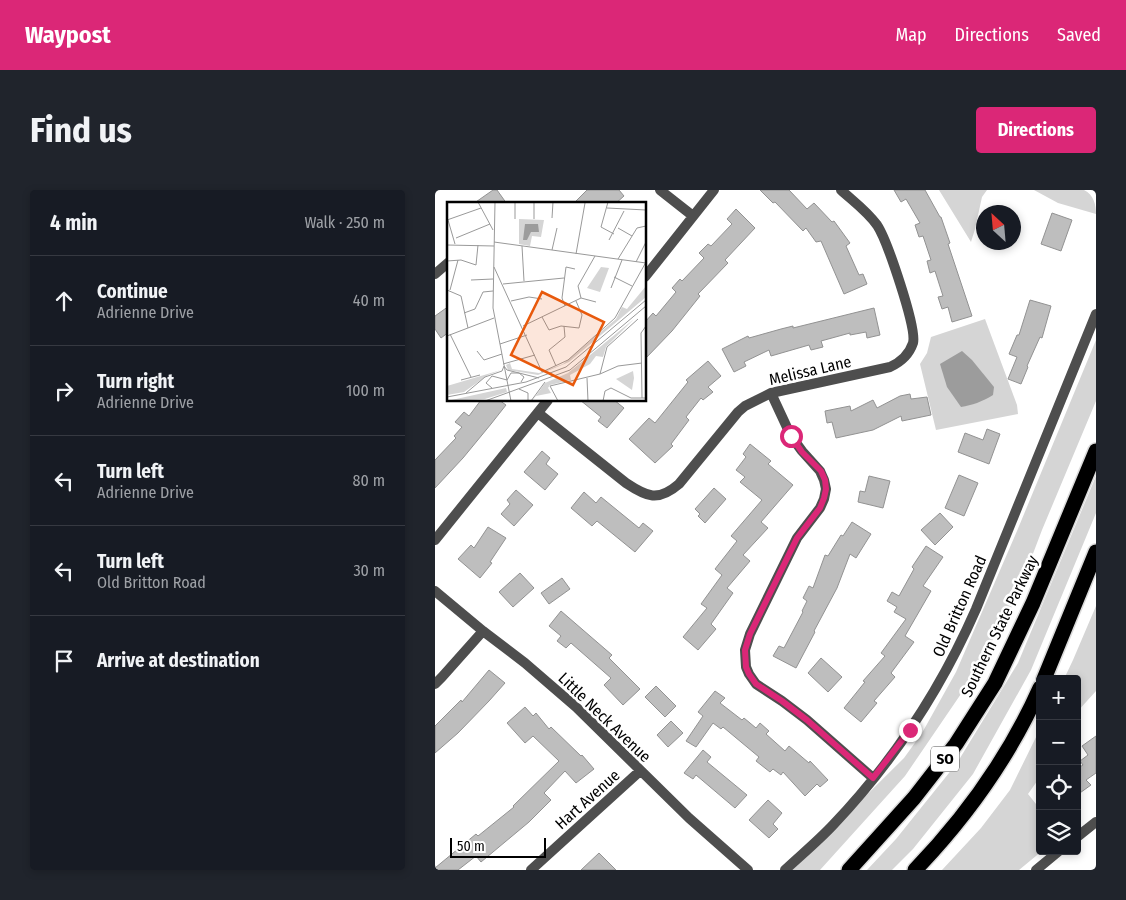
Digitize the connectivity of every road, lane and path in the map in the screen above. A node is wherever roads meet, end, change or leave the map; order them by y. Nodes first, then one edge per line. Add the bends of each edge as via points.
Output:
1 (659, 190) edge
2 (714, 190) edge
3 (841, 190) edge
4 (693, 216) junction
5 (447, 264) edge
6 (435, 274) edge
7 (646, 276) edge
8 (1096, 314) edge
9 (771, 393) junction
10 (547, 401) edge
11 (538, 413) junction
12 (1096, 451) edge
13 (435, 540) edge
14 (1096, 552) edge
15 (435, 591) edge
16 (483, 631) junction
17 (1046, 675) edge
18 (435, 684) edge
19 (1036, 697) edge
20 (640, 771) junction
21 (873, 778) junction
22 (1096, 822) edge
23 (1081, 834) edge
24 (1054, 855) edge
25 (531, 870) edge
26 (748, 870) edge
27 (785, 870) edge
28 (849, 870) edge
29 (915, 870) edge
30 (1036, 870) edge

1 - 4 street
2 - 4 street
3 - 9 street, Melissa Lane via 878,226 887,245 911,320 913,343 900,363 890,367
4 - 7 street
5 - 6 street
8 - 21 street, Old Britton Road via 959,647 915,723
9 - 11 street, Melissa Lane via 738,412 679,484 659,496 640,493
9 - 21 street via 791,436 821,471 826,489 820,508 797,538 750,634 745,650 746,667 756,684 807,720
10 - 11 street
11 - 13 street
12 - 28 highway, Southern State Parkway / SO via 1033,603 995,683 951,752 915,798
14 - 17 highway
15 - 16 street, Little Neck Avenue
16 - 18 street
16 - 20 street, Little Neck Avenue via 576,708
19 - 29 highway via 1009,749 965,812
20 - 25 street, Hart Avenue
20 - 26 street, Little Neck Avenue
21 - 27 street, Old Britton Road via 832,827
22 - 23 street
24 - 30 street

